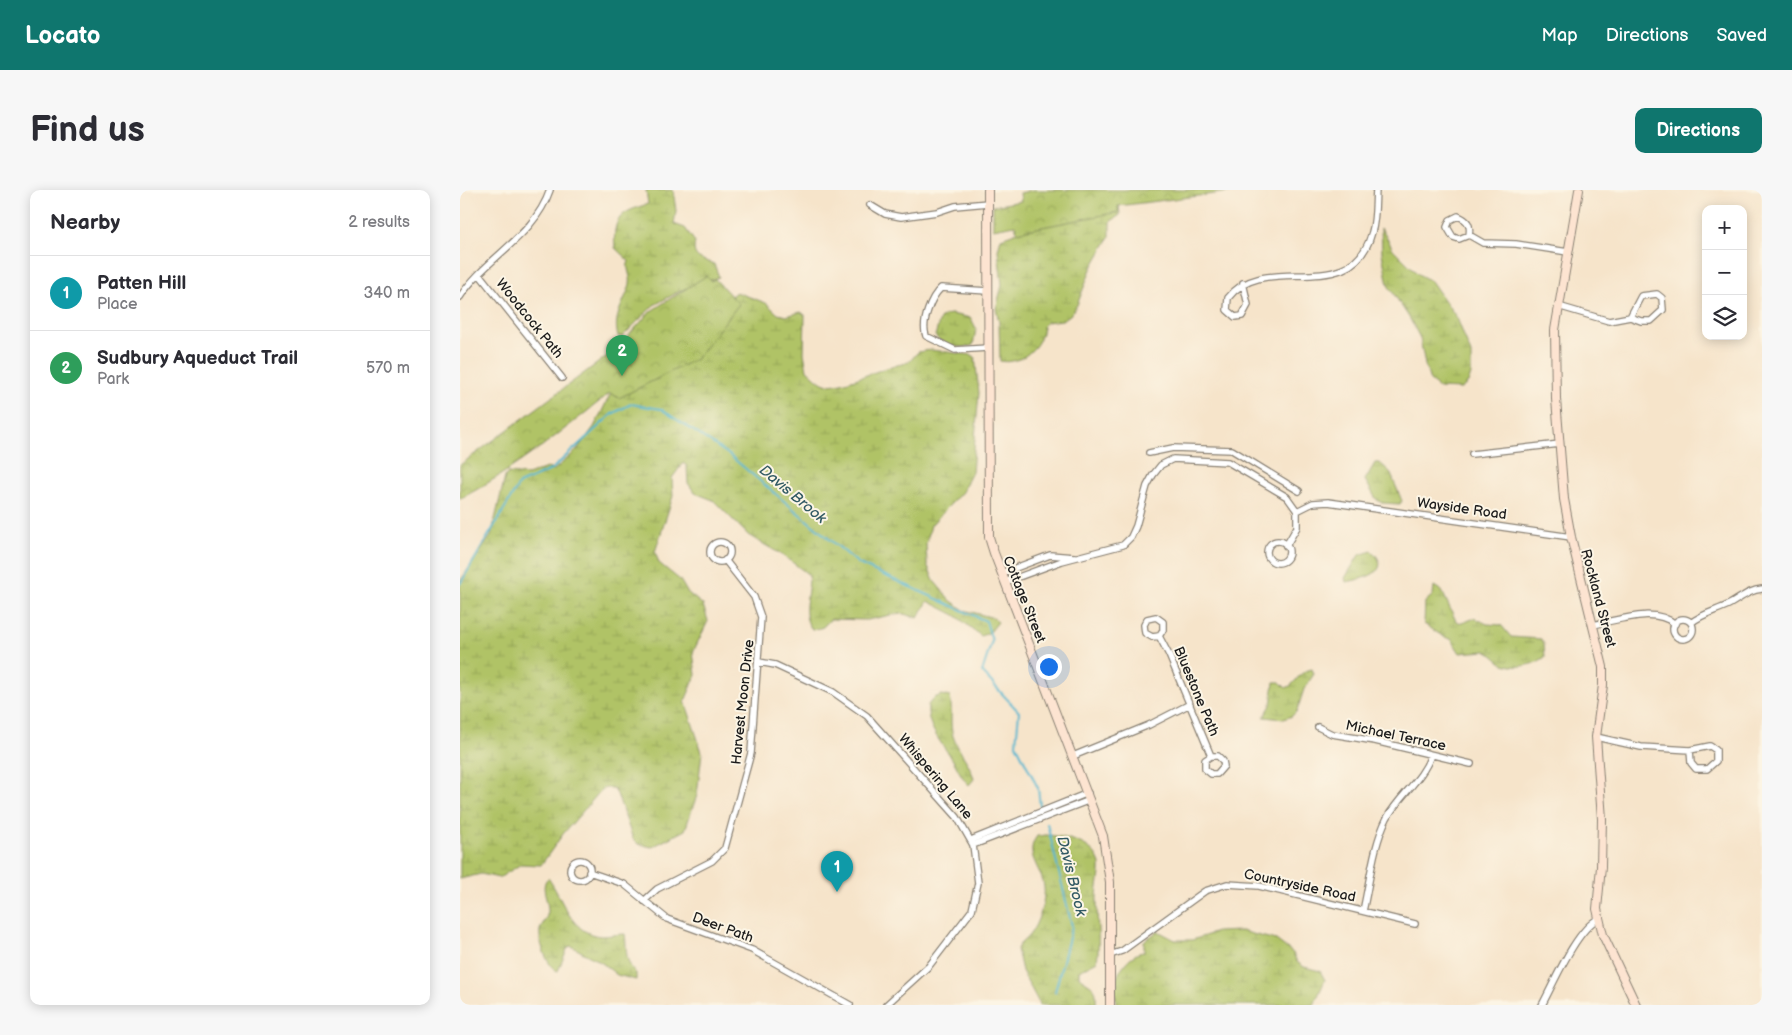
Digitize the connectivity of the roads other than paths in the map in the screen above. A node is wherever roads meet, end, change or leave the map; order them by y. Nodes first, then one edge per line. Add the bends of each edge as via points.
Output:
1 (550, 190) edge
2 (988, 190) edge
3 (1376, 190) edge
4 (1579, 190) edge
5 (988, 203) junction
6 (870, 205) dead end
7 (1469, 235) junction
8 (1568, 252) junction
9 (479, 274) junction
10 (1243, 283) junction
11 (988, 291) junction
12 (460, 297) edge
13 (1558, 306) junction
14 (1630, 317) junction
15 (988, 348) junction
16 (562, 378) dead end
17 (1560, 444) junction
18 (1166, 450) junction
19 (1232, 450) junction
20 (1149, 453) dead end
21 (1472, 454) dead end
22 (1168, 462) junction
23 (1228, 462) junction
24 (1274, 474) junction
25 (1267, 484) junction
26 (1299, 491) dead end
27 (1296, 511) junction
28 (1571, 537) junction
29 (1286, 546) dead end
30 (1076, 558) junction
31 (725, 560) dead end
32 (1002, 573) junction
33 (1006, 582) junction
34 (1762, 589) edge
35 (1691, 623) junction
36 (1674, 624) junction
37 (1592, 625) junction
38 (1159, 636) dead end
39 (759, 662) junction
40 (1190, 704) junction
41 (1318, 727) dead end
42 (1596, 737) junction
43 (1690, 750) junction
44 (1431, 755) junction
45 (1073, 756) junction
46 (1211, 756) dead end
47 (1471, 764) dead end
48 (1089, 796) junction
49 (972, 842) junction
50 (589, 872) dead end
51 (644, 901) junction
52 (1363, 911) junction
53 (1598, 919) junction
54 (1415, 924) dead end
55 (1110, 955) junction
56 (850, 1005) edge
57 (886, 1005) edge
58 (1110, 1005) edge
59 (1542, 1005) edge
60 (1636, 1005) edge

1 - 9 street via 535,220
2 - 5 street, Cottage Street
3 - 10 street via 1373,231 1362,253 1348,266 1316,276 1266,276
4 - 8 street, Rockland Street
5 - 6 street via 901,217 885,214
5 - 11 street, Cottage Street
7 - 7 street via 1466,219 1458,216 1450,220 1448,227 1452,237 1458,239
7 - 8 street via 1483,243
8 - 13 street, Rockland Street
9 - 12 street
9 - 16 street, Woodcock Path
10 - 10 street via 1228,298 1227,310 1235,317 1242,316 1248,305
11 - 15 street, Cottage Street
11 - 15 street via 942,288 934,298 924,326 926,336 955,350
13 - 14 street via 1609,321
13 - 17 street, Rockland Street via 1555,348
14 - 14 street via 1641,296 1657,294 1662,298 1663,310 1651,321
15 - 32 street, Cottage Street via 988,529
17 - 21 street
17 - 28 street, Rockland Street
18 - 19 street
18 - 20 street
18 - 22 street
19 - 23 street
19 - 24 street
22 - 23 street via 1173,459
22 - 30 street via 1161,464 1147,486 1131,537 1123,545
23 - 25 street
24 - 25 street
24 - 26 street
25 - 27 street via 1287,496
27 - 28 street, Wayside Road via 1320,503
27 - 29 street via 1296,527
28 - 37 street, Rockland Street
30 - 32 street via 1050,555
30 - 33 street
31 - 39 street, Harvest Moon Drive via 750,590 760,610
32 - 33 street, Cottage Street
33 - 45 street, Cottage Street
34 - 35 street via 1749,592
35 - 36 street via 1684,619
35 - 36 street via 1691,635 1682,639 1674,634
36 - 37 street via 1666,617 1652,615
37 - 42 street, Rockland Street via 1604,677
38 - 40 street, Bluestone Path
39 - 49 street, Whispering Lane via 775,665 833,692 867,716 957,817
39 - 51 street, Harvest Moon Drive via 751,752 724,848 712,861 657,889
40 - 45 street via 1149,725
40 - 46 street, Bluestone Path
41 - 44 street, Michael Terrace via 1332,734
42 - 43 street via 1634,746
42 - 53 street, Rockland Street via 1602,819 1601,867 1596,901
43 - 43 street via 1714,747 1716,762 1707,769 1696,768
44 - 47 street, Michael Terrace
44 - 52 street via 1384,825
45 - 48 street, Cottage Street
48 - 49 street
48 - 55 street, Cottage Street via 1109,864
49 - 57 street, Whispering Lane via 978,883 972,910 929,966
50 - 51 street, Deer Path via 624,884
51 - 56 street, Deer Path via 667,919 747,948
52 - 54 street, Countryside Road
52 - 55 street, Countryside Road via 1259,886 1227,884 1205,891 1122,951
53 - 59 street via 1588,926 1568,954
53 - 60 street, Rockland Street via 1626,990
55 - 58 street, Cottage Street

